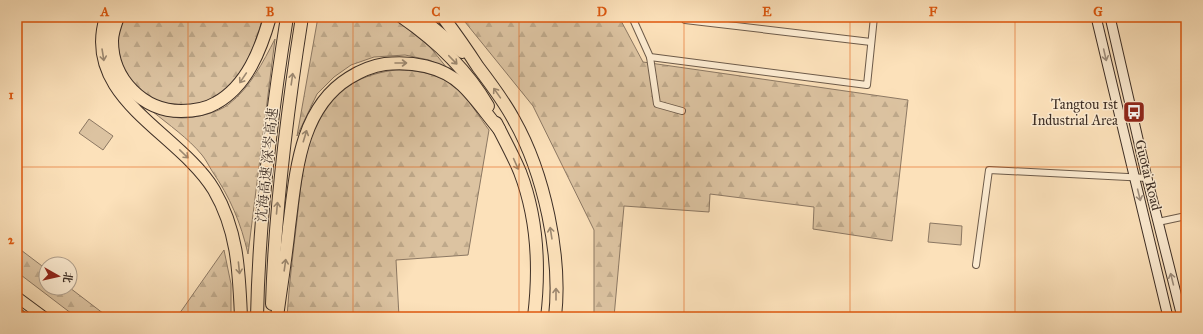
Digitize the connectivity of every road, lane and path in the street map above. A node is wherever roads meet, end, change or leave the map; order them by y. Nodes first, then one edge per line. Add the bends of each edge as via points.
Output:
1 (106, 17) edge
2 (118, 17) edge
3 (270, 17) edge
4 (287, 17) edge
5 (302, 17) edge
6 (402, 17) edge
7 (420, 17) edge
8 (443, 17) edge
9 (632, 17) edge
10 (685, 17) edge
11 (874, 17) edge
12 (1096, 17) edge
13 (1110, 17) edge
14 (871, 42) junction
15 (650, 57) junction
16 (478, 66) junction
17 (682, 110) dead end
18 (499, 129) junction
19 (1134, 178) junction
20 (1147, 178) junction
21 (1186, 216) edge
22 (1158, 222) junction
23 (976, 265) dead end
24 (17, 297) edge
25 (17, 313) edge
26 (22, 317) edge
27 (44, 317) edge
28 (241, 317) edge
29 (257, 317) edge
30 (272, 317) edge
31 (277, 317) edge
32 (534, 317) edge
33 (555, 317) edge
34 (1168, 317) edge
35 (1182, 317) edge

1 -> 28 highway via 102,52 111,80 130,105 197,168 214,190 221,205 233,236 237,256
3 -> 2 highway via 258,53 239,83 216,103 203,109 188,111 162,109 137,96 127,86 114,57 112,40
4 - 29 highway, 沈海高速 深岑高速 via 263,198
30 -> 5 highway, 沈海高速 深岑高速 via 275,233 282,156
6 -> 18 highway via 421,31 475,84
7 - 16 highway
8 - 16 highway
9 - 15 street
10 - 14 street via 685,20
11 - 14 street
12 -> 19 street, Guotai Road
13 - 20 street, Guotai Road
14 - 15 street via 867,85
15 - 17 street via 657,104
33 -> 16 highway via 556,289 552,234 538,177 514,120
31 -> 18 highway via 300,155 313,117 333,90 357,73 370,68 396,63 424,65 451,76 462,85
18 -> 32 highway via 520,172 534,226 538,273
19 - 20 street
19 - 23 street via 988,170
19 -> 34 street, Guotai Road
20 - 22 street, Guotai Road
21 - 22 street
35 -> 22 street, Guotai Road
24 - 27 main road
25 - 26 main road

